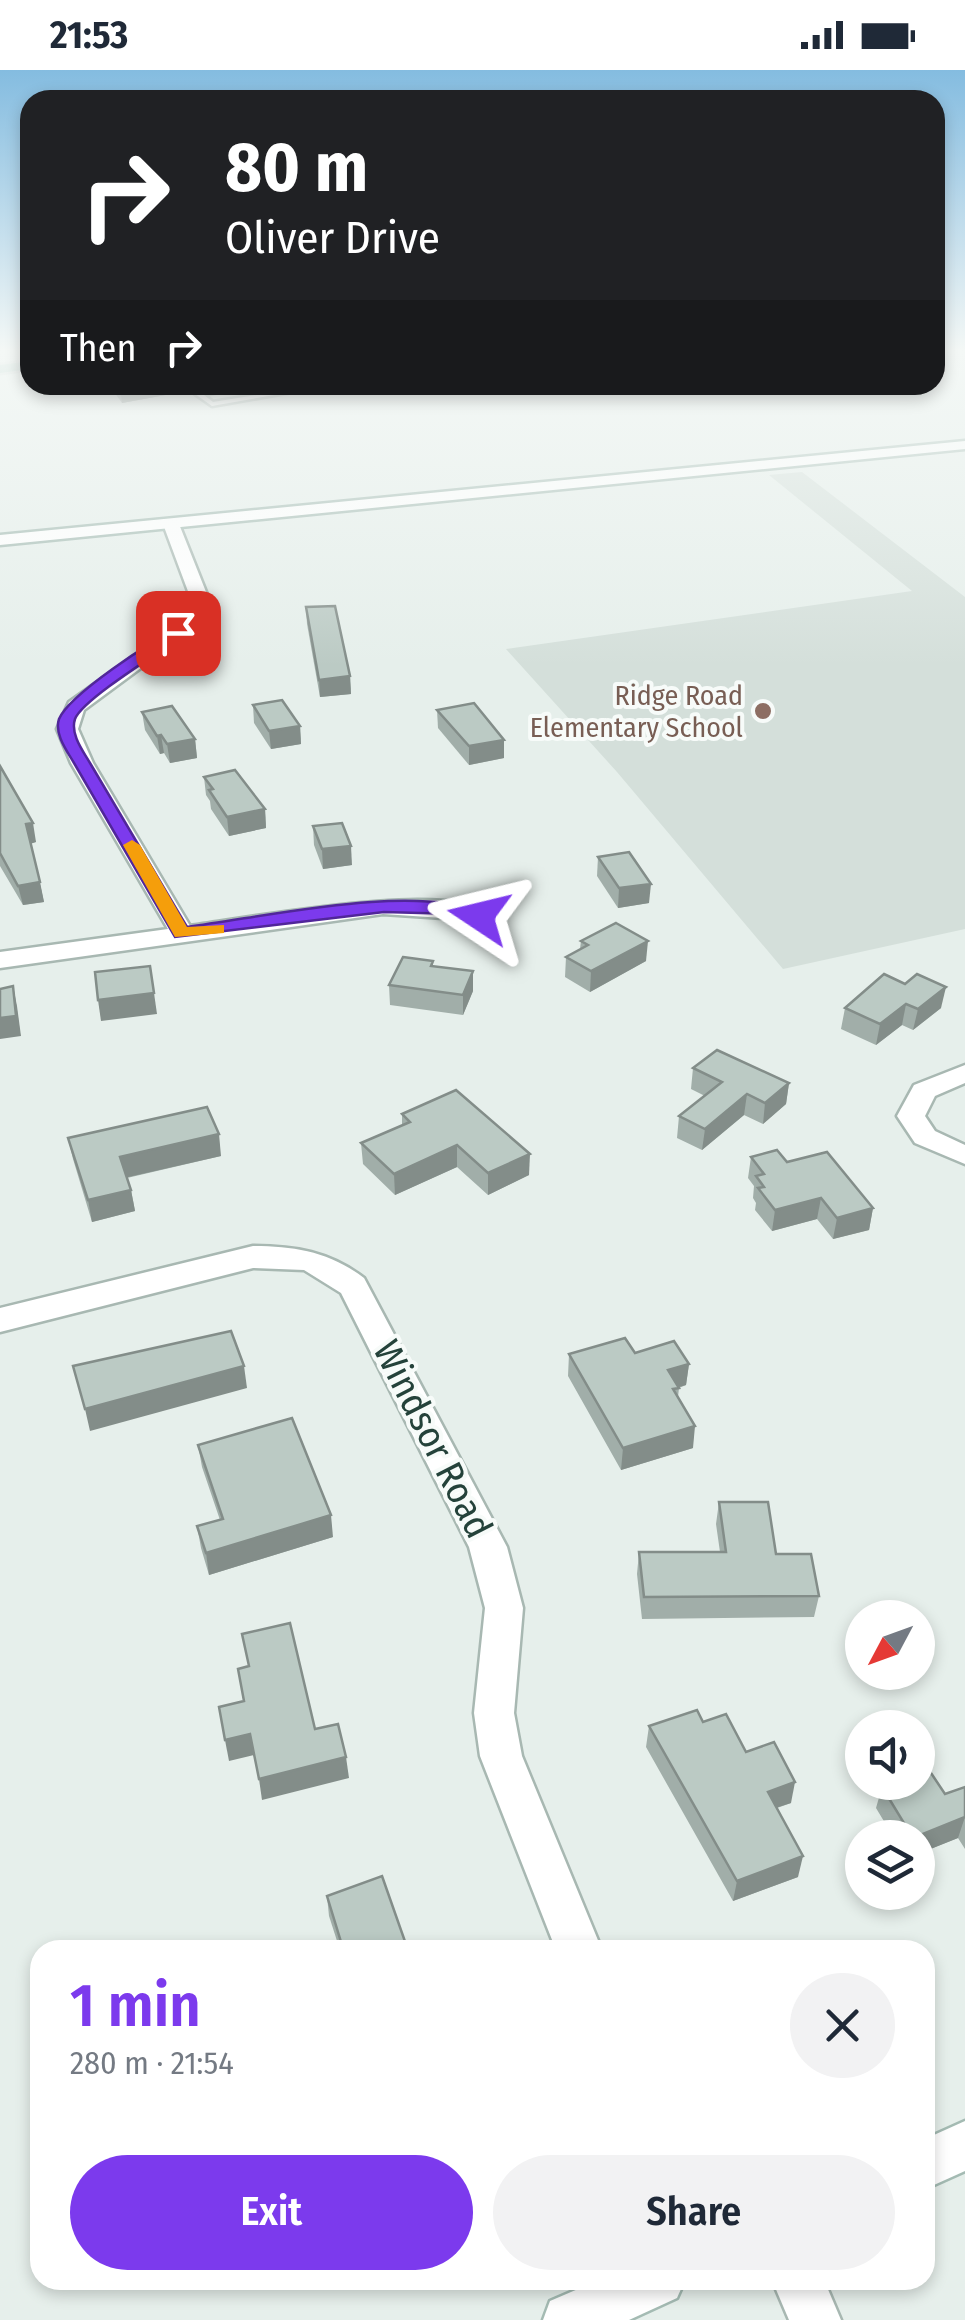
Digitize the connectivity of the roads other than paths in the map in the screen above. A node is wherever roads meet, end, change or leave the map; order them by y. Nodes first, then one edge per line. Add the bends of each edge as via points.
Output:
1 (854, 456) edge
2 (171, 524) junction
3 (0, 540) edge
4 (479, 916) dead end
5 (182, 933) junction
6 (0, 960) edge
7 (965, 1073) edge
8 (965, 1155) edge
9 (0, 1320) edge
10 (575, 1940) edge
11 (965, 2146) edge
12 (935, 2160) edge
13 (636, 2290) edge
14 (802, 2290) edge
15 (569, 2320) edge
16 (815, 2320) edge

1 - 2 street
2 - 3 street
2 - 5 street via 201,602 194,622 76,706 66,722 82,763
4 - 5 street via 458,908 384,907
5 - 6 street
7 - 8 street via 924,1091 910,1116 928,1139
9 - 10 street, Windsor Road via 254,1257 292,1256 330,1266 353,1286 488,1547 504,1608 494,1713 501,1756
11 - 12 street
13 - 15 street
14 - 16 street

